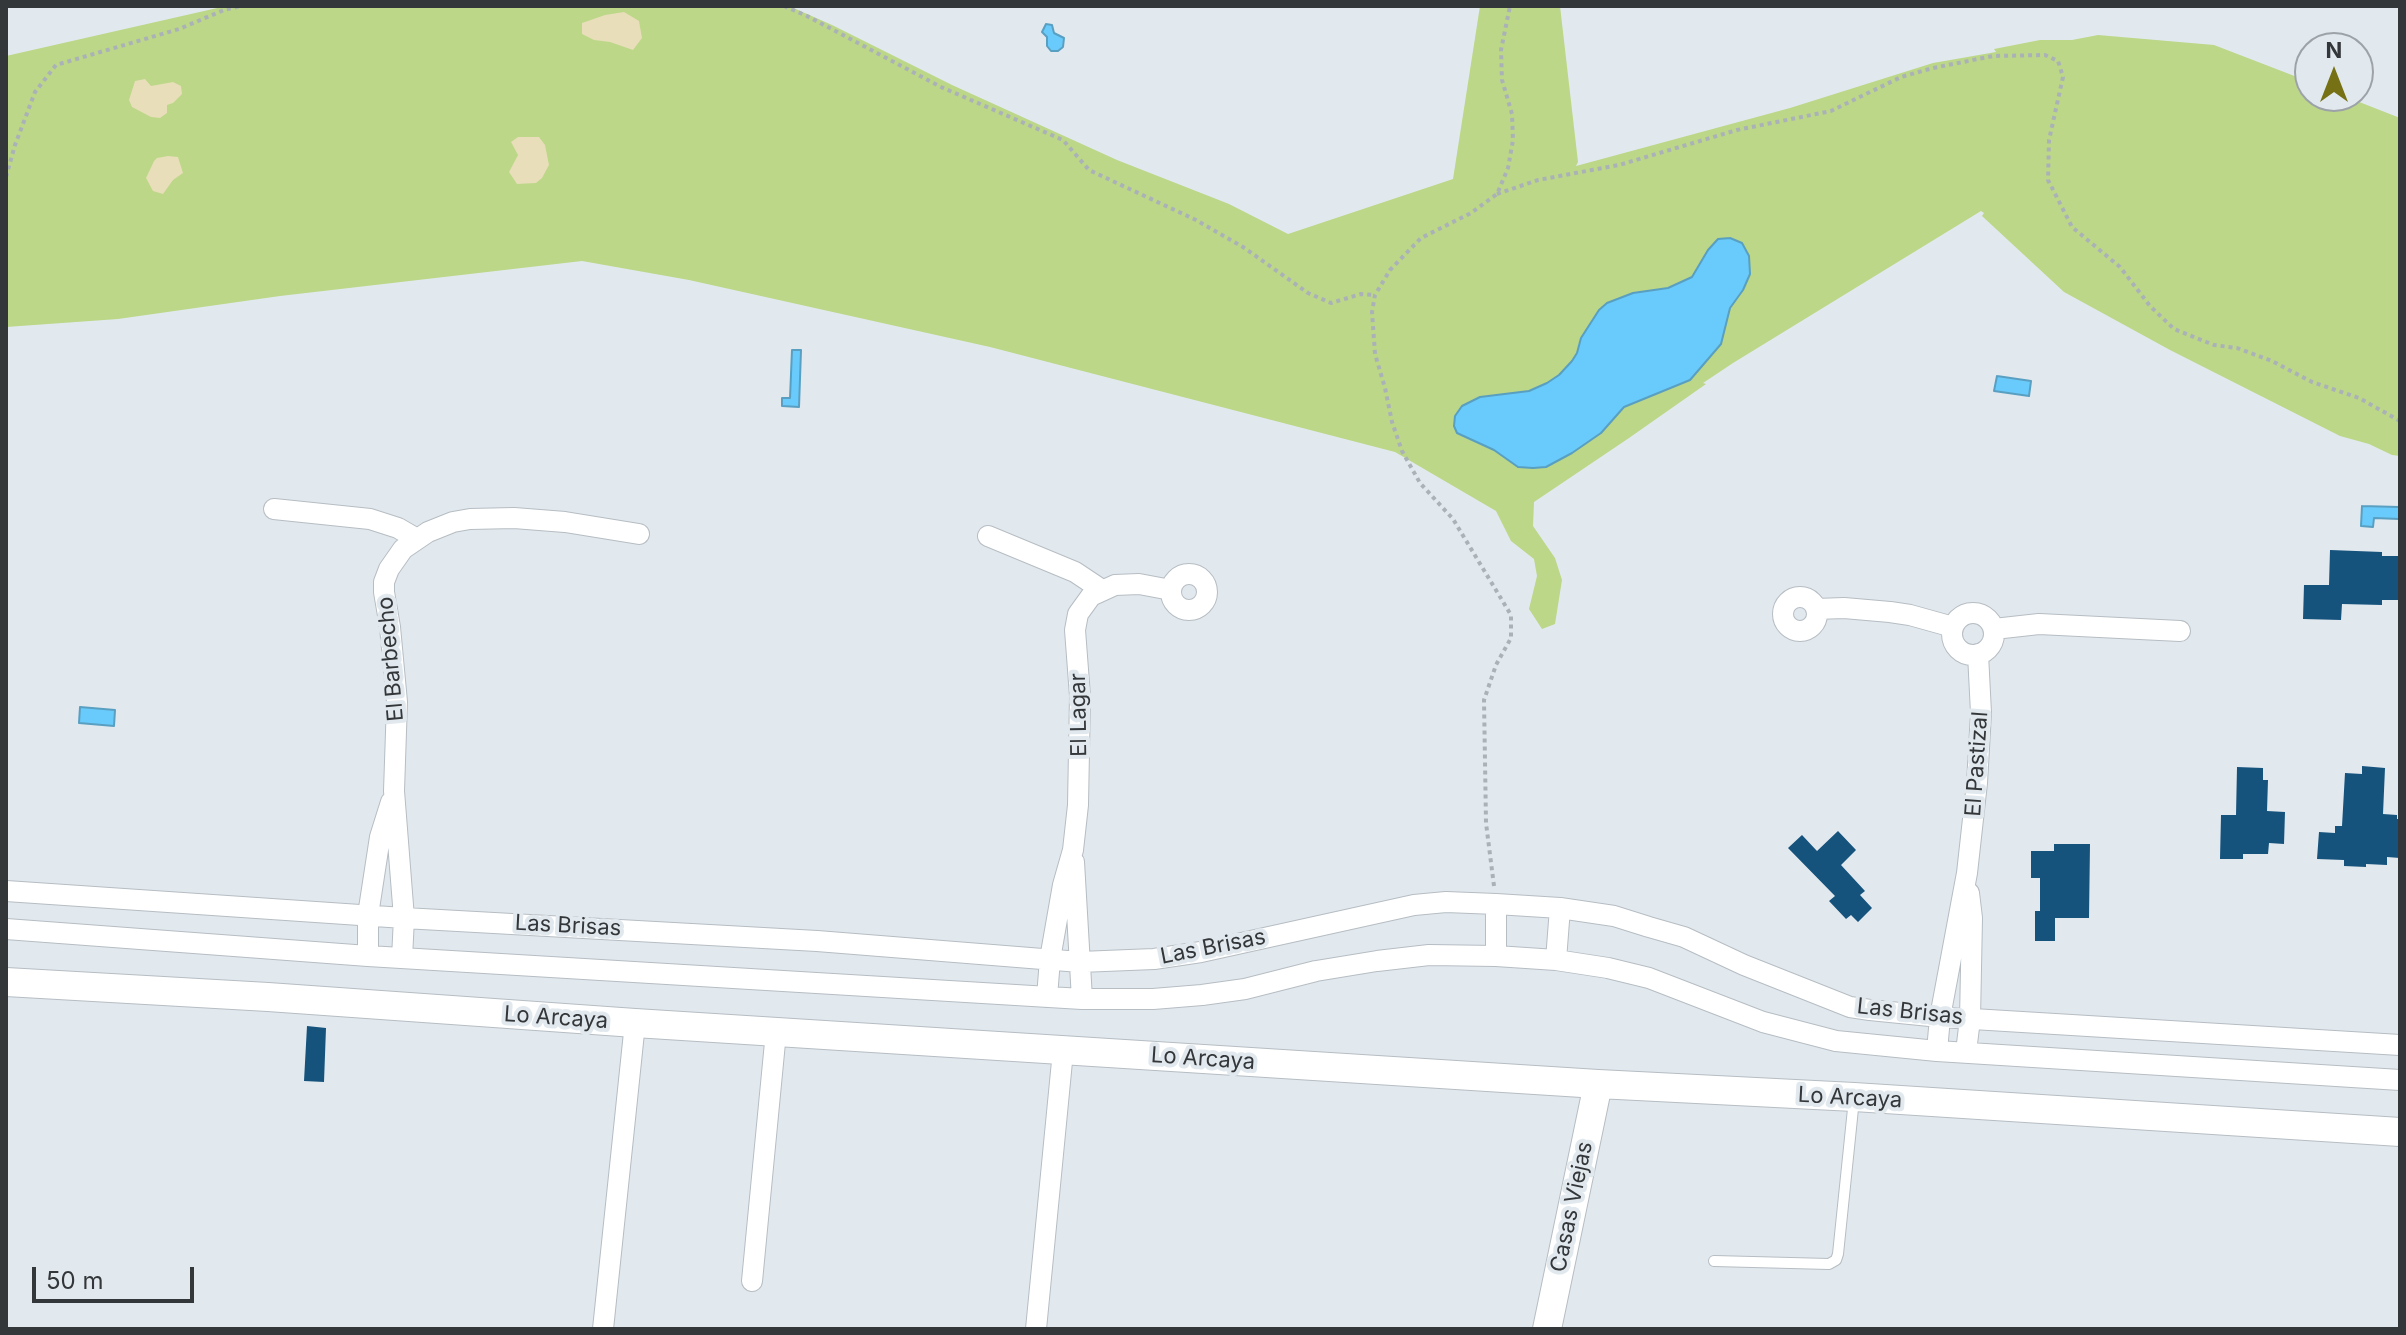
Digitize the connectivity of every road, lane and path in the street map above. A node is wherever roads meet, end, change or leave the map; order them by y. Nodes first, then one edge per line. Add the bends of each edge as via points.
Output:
1 (241, 6) edge
2 (784, 6) edge
3 (1510, 6) edge
4 (6, 177) edge
5 (1497, 194) junction
6 (1375, 295) junction
7 (2400, 421) edge
8 (274, 509) dead end
9 (639, 534) dead end
10 (988, 536) dead end
11 (417, 539) junction
12 (1102, 590) junction
13 (1171, 590) dead end
14 (1816, 609) dead end
15 (1953, 627) junction
16 (1994, 629) junction
17 (2180, 631) dead end
18 (1978, 654) junction
19 (394, 791) junction
20 (1073, 850) junction
21 (1967, 873) junction
22 (6, 891) edge
23 (1496, 904) junction
24 (1560, 908) junction
25 (368, 915) junction
26 (404, 918) junction
27 (6, 929) edge
28 (368, 956) junction
29 (1496, 956) junction
30 (402, 958) junction
31 (1050, 959) junction
32 (1556, 960) junction
33 (1080, 962) junction
34 (6, 982) edge
35 (1047, 997) junction
36 (1082, 999) junction
37 (1940, 1017) junction
38 (1970, 1019) junction
39 (635, 1023) junction
40 (776, 1032) junction
41 (2400, 1045) edge
42 (1063, 1051) junction
43 (1937, 1051) junction
44 (1966, 1052) junction
45 (2400, 1080) edge
46 (1598, 1084) junction
47 (1854, 1097) junction
48 (2400, 1132) edge
49 (1714, 1261) dead end
50 (752, 1281) dead end
51 (603, 1329) edge
52 (1036, 1329) edge
53 (1547, 1329) edge

1 - 4 path via 56,65 35,92
2 - 6 path via 941,87 1063,140 1089,170 1220,233 1308,293 1331,303
3 - 5 path via 1501,50 1513,140
5 - 6 path via 1421,238 1390,270
5 - 7 path via 1737,130 1831,111 1901,77 1933,68 1993,56 2045,55 2058,61 2063,77 2049,140 2048,180 2072,227 2120,267 2174,329 2272,361
6 - 23 path via 1375,354 1402,451 1420,483 1453,519 1511,615 1511,638 1484,700 1486,823
8 - 11 street via 370,519
9 - 11 street, El Barbecho via 514,518 453,522
10 - 12 street via 1075,572
11 - 19 street, El Barbecho via 403,549 384,582 397,702
12 - 13 street via 1127,583
12 - 20 street, El Lagar via 1083,604 1076,622 1081,744
14 - 15 street via 1890,612
15 - 16 street via 1961,616 1974,612 1987,617
15 - 18 street via 1956,646
16 - 17 street via 2039,624
16 - 18 street via 1990,647
18 - 21 street, El Pastizal via 1981,713
19 - 25 street, El Barbecho via 380,837
19 - 26 street, El Barbecho
20 - 31 street
20 - 33 street
21 - 37 street
21 - 38 street via 1972,918
22 - 25 street, Las Brisas
23 - 24 street, Las Brisas
23 - 29 street
23 - 33 street, Las Brisas via 1414,905 1201,952
24 - 32 street
24 - 37 street, Las Brisas via 1614,916 1684,937 1850,1007
25 - 26 street, Las Brisas
25 - 28 street, El Barbecho
26 - 30 street, El Barbecho
26 - 31 street, Las Brisas
27 - 28 street, Las Brisas
28 - 30 street, Las Brisas
29 - 32 street, Las Brisas
29 - 36 street, Las Brisas via 1377,961 1202,995
30 - 35 street, Las Brisas
31 - 33 street, Las Brisas
31 - 35 street
32 - 43 street, Las Brisas via 1649,978 1805,1034
33 - 36 street
34 - 39 street, Lo Arcaya
35 - 36 street, Las Brisas
37 - 38 street, Las Brisas
37 - 43 street
38 - 41 street, Las Brisas
38 - 44 street
39 - 40 street, Lo Arcaya
39 - 51 street
40 - 42 street, Lo Arcaya
40 - 50 street
42 - 46 street, Lo Arcaya
42 - 52 street
43 - 44 street, Las Brisas
44 - 45 street, Las Brisas
46 - 47 street, Lo Arcaya
46 - 53 street, Casas Viejas
47 - 48 street, Lo Arcaya
47 - 49 lane via 1836,1260

